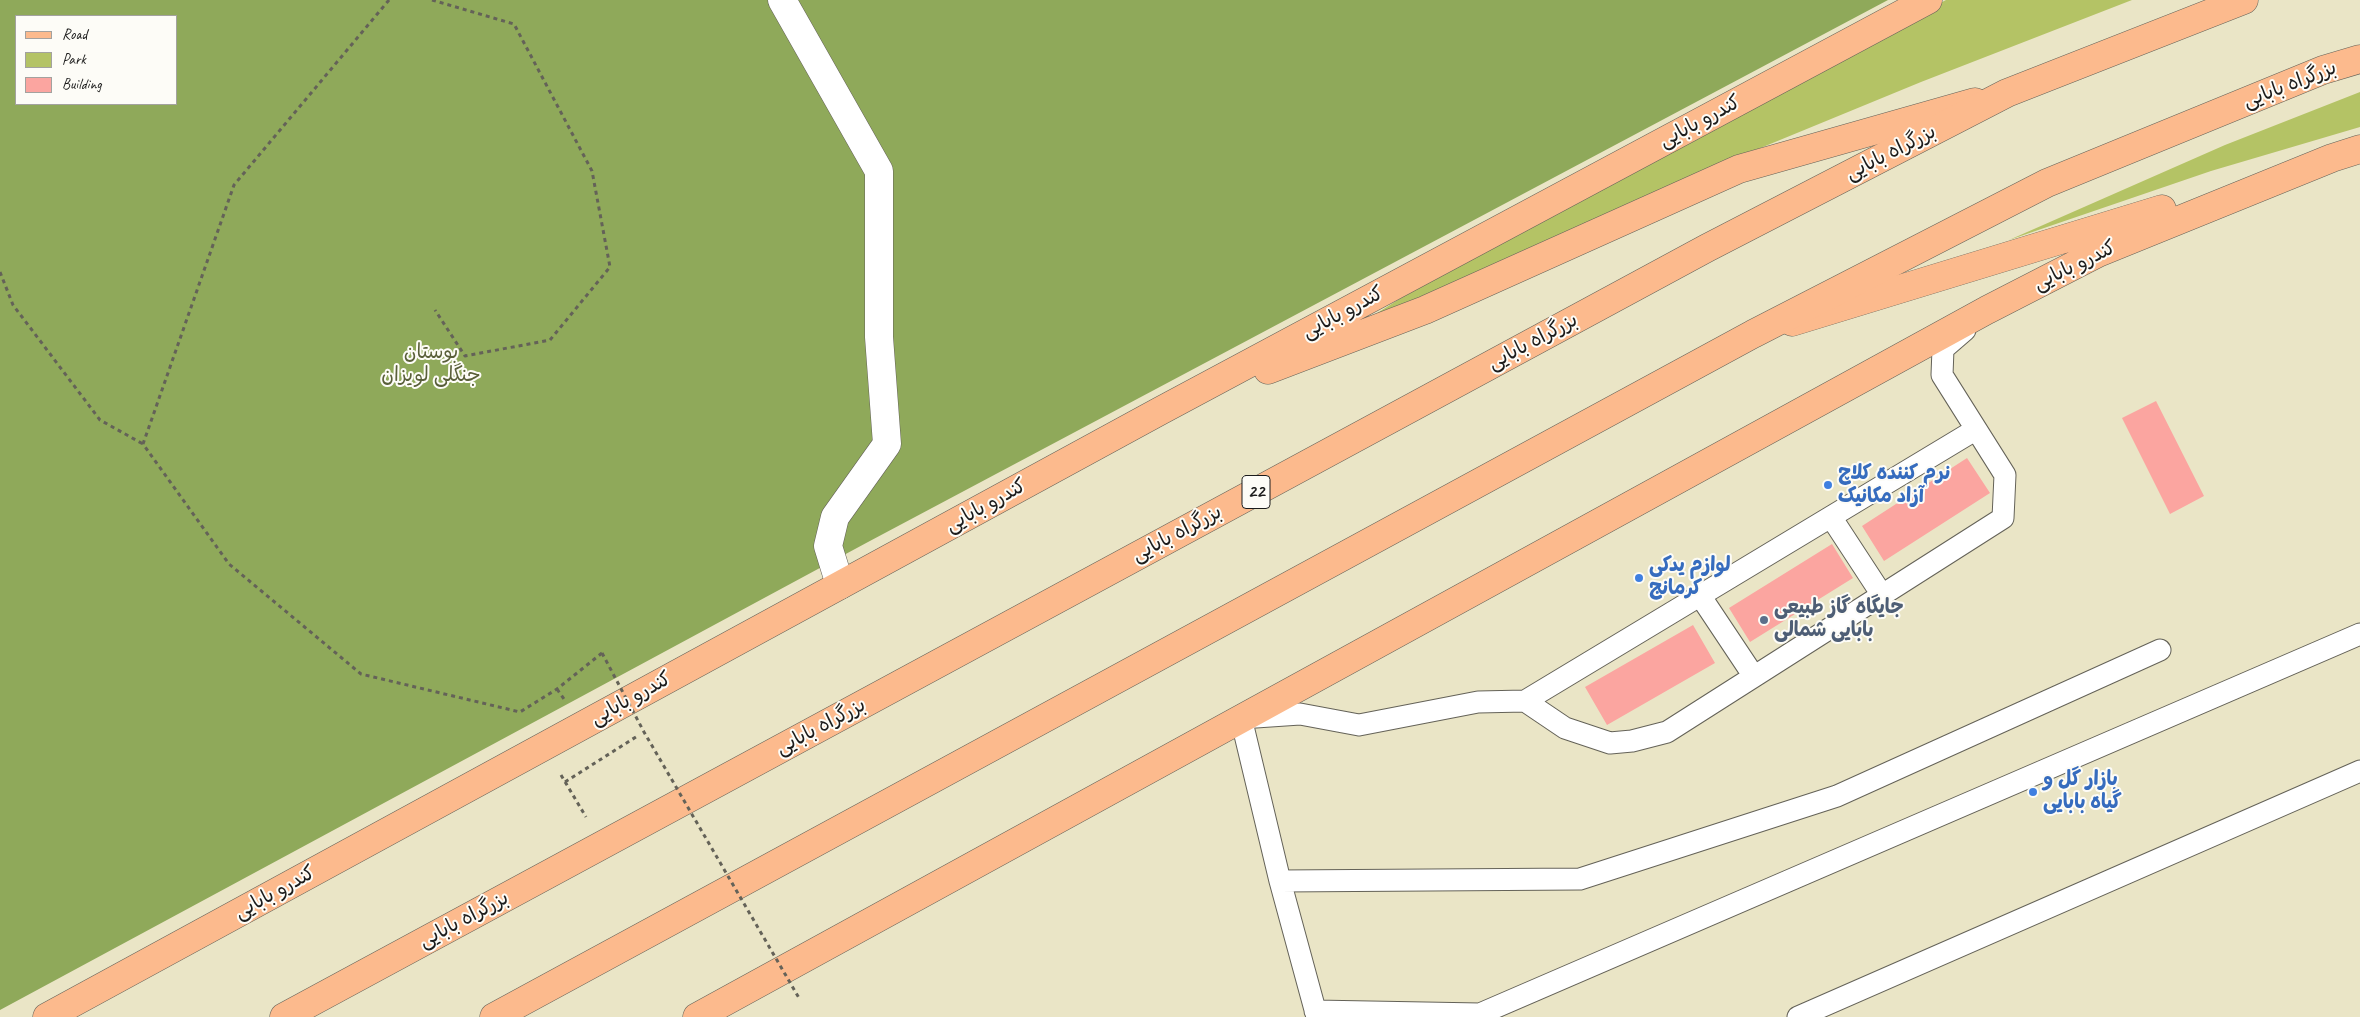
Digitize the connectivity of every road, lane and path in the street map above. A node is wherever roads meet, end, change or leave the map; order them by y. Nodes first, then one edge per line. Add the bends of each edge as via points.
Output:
1 (389, 0) edge
2 (432, 0) edge
3 (782, 0) edge
4 (1928, 0) edge
5 (2244, 0) edge
6 (2360, 59) edge
7 (2007, 93) junction
8 (2360, 149) edge
9 (2332, 158) junction
10 (0, 272) edge
11 (435, 310) dead end
12 (1987, 310) junction
13 (1752, 334) junction
14 (1160, 411) junction
15 (1975, 430) junction
16 (143, 444) junction
17 (1831, 517) junction
18 (840, 585) junction
19 (1882, 595) junction
20 (1701, 597) junction
21 (2360, 634) edge
22 (2160, 650) dead end
23 (1753, 675) junction
24 (1525, 701) junction
25 (1241, 718) junction
26 (644, 732) junction
27 (2360, 771) edge
28 (602, 845) junction
29 (1280, 880) junction
30 (799, 998) dead end
31 (1316, 1014) edge
32 (1480, 1016) edge
33 (47, 1017) edge
34 (284, 1017) edge
35 (494, 1017) edge
36 (698, 1017) edge
37 (1798, 1017) edge

1 - 16 path via 234,185
2 - 11 path via 514,24 592,171 610,267 550,340 465,356
3 - 18 street via 878,171 879,336 887,444 835,517 828,546
4 - 14 main road, کندرو بابایی
5 - 7 main road, بزرگراه بابایی / 22
6 - 13 main road, بزرگراه بابایی via 2323,70 2047,183
7 - 14 main road via 1739,169 1425,310
7 - 28 main road, بزرگراه بابایی / 22 via 1698,252
8 - 9 main road, کندرو بابایی
9 - 12 main road, کندرو بابایی via 2098,253
9 - 13 main road
10 - 16 path via 14,306 100,420
12 - 15 lane via 1944,349 1942,375
12 - 25 main road, کندرو بابایی
13 - 35 main road, بزرگراه بابایی
14 - 18 main road, کندرو بابایی
15 - 17 lane
15 - 19 lane via 2004,475 2004,518
16 - 26 path, bridge via 229,564 361,674 520,712 557,689 602,653
17 - 19 lane
17 - 20 lane
18 - 33 main road, کندرو بابایی
19 - 23 lane
20 - 23 lane
20 - 24 lane
21 - 32 lane
22 - 29 lane via 1837,796 1580,879
23 - 24 lane via 1667,732 1632,741 1610,743 1565,728
24 - 25 lane via 1478,702 1359,725 1300,714
25 - 29 lane
25 - 36 main road, کندرو بابایی
26 - 28 path via 565,782
26 - 30 path, bridge
27 - 37 lane
28 - 34 main road, بزرگراه بابایی / 22
29 - 31 lane
31 - 32 lane

